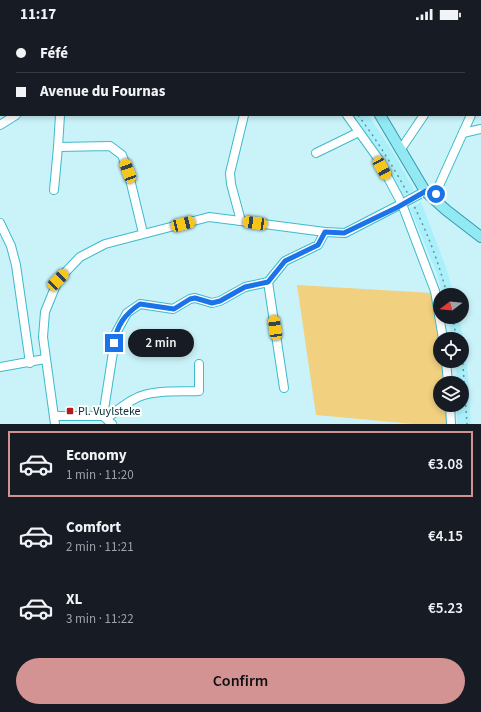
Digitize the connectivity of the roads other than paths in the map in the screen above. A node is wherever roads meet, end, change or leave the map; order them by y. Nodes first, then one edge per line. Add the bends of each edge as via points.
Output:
1 (14, 116) edge
2 (60, 116) edge
3 (244, 116) edge
4 (348, 116) edge
5 (381, 116) edge
6 (423, 116) edge
7 (471, 116) edge
8 (0, 125) edge
9 (481, 129) edge
10 (359, 132) junction
11 (463, 133) junction
12 (58, 147) junction
13 (401, 149) junction
14 (316, 153) dead end
15 (54, 190) dead end
16 (423, 193) junction
17 (433, 199) junction
18 (404, 203) junction
19 (241, 221) junction
20 (0, 223) edge
21 (325, 232) junction
22 (143, 233) junction
23 (481, 237) edge
24 (268, 282) junction
25 (441, 332) edge
26 (45, 360) junction
27 (30, 362) junction
28 (199, 364) dead end
29 (0, 366) edge
30 (284, 388) dead end
31 (450, 412) edge
32 (108, 419) edge
33 (54, 420) edge
34 (451, 424) edge

1 - 8 street
2 - 12 street
3 - 19 street via 230,173
4 - 10 street
5 - 13 main road
6 - 13 street
7 - 11 street
9 - 11 street
10 - 14 street
10 - 18 street
11 - 17 street
12 - 15 street
12 - 22 street via 110,146 122,154
13 - 16 main road
16 - 17 main road
16 - 18 street, bridge
17 - 23 main road
18 - 21 street via 344,233
18 - 25 street via 435,291
19 - 21 street
19 - 22 street via 209,217
20 - 27 street via 11,246 16,265
21 - 24 street via 318,245 285,261
22 - 26 street via 106,244 80,257 58,280 45,312
24 - 30 street
24 - 32 street via 245,287 212,303 195,298 174,309 140,304 127,313 116,333
26 - 27 street
26 - 33 street
27 - 29 street
28 - 32 street via 199,391 143,395 125,404
31 - 34 street
32 - 33 street

